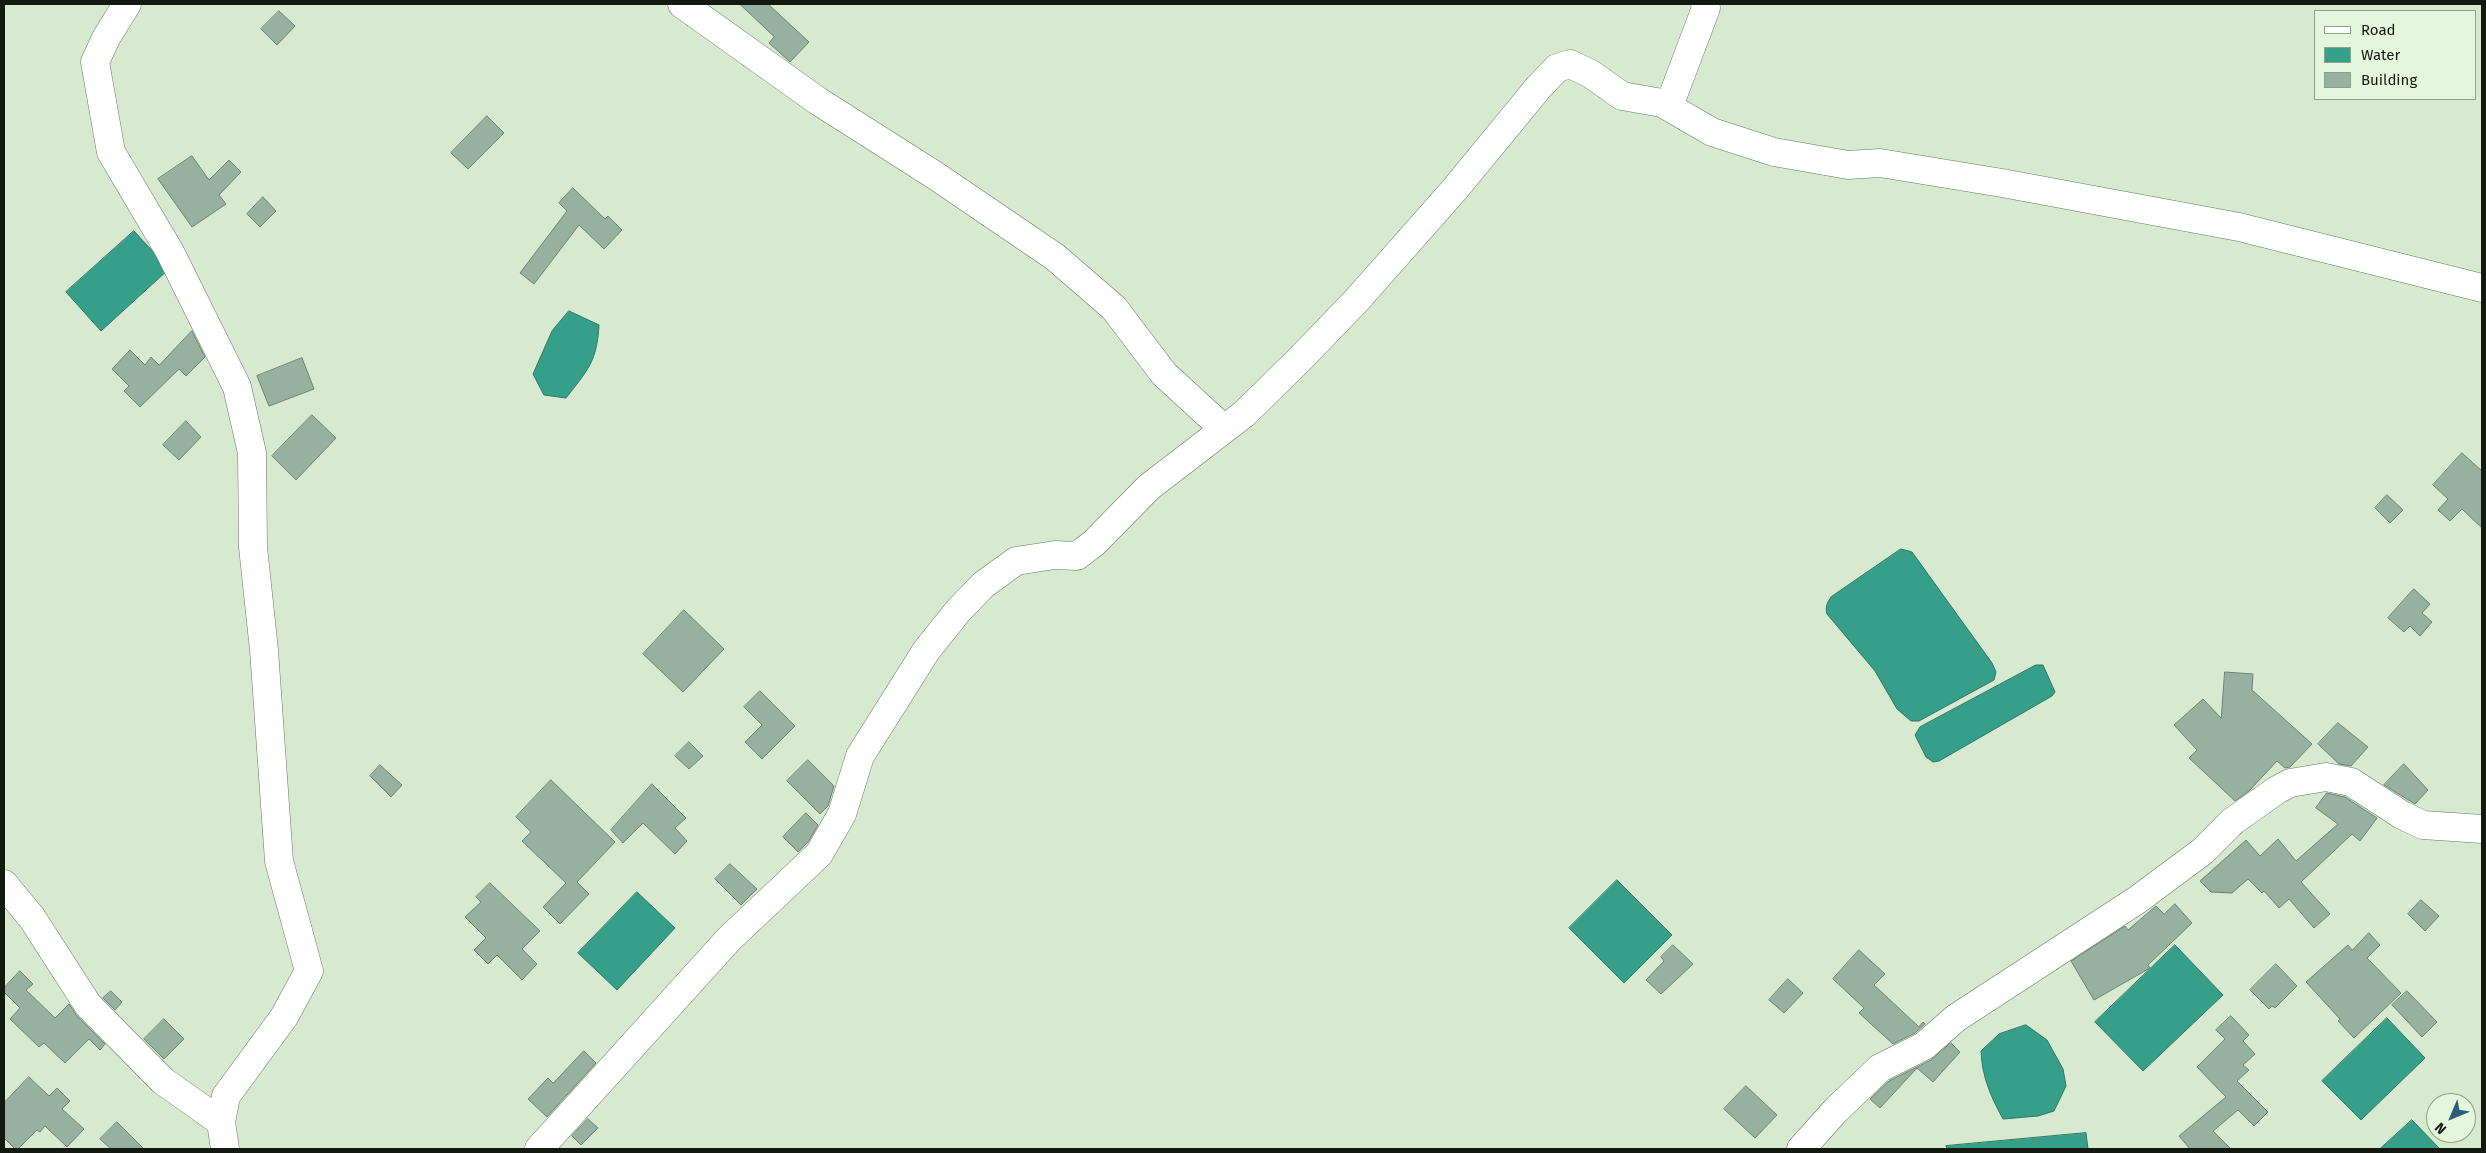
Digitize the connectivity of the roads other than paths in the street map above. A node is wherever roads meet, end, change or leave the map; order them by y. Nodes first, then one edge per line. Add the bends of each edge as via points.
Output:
1 (127, 4) edge
2 (682, 4) edge
3 (1705, 4) edge
4 (1669, 106) junction
5 (2482, 288) edge
6 (1224, 430) junction
7 (2482, 830) edge
8 (4, 884) edge
9 (221, 1122) junction
10 (225, 1149) edge
11 (539, 1149) edge
12 (1801, 1149) edge

1 - 9 street via 95,62 111,152 170,252 237,387 252,453 253,547 279,861 309,970 284,1017 226,1096
2 - 6 street via 818,100 1055,257 1114,308 1164,374
3 - 4 street
4 - 5 street via 1712,132 1774,152 1848,165 1880,163 2238,227
4 - 6 street via 1622,96 1570,64 1557,68 1356,301
6 - 11 street via 1149,487 1077,556 1016,561 983,585 958,611 926,651 860,756 842,814 819,854 729,939
7 - 12 street via 2423,825 2402,816 2351,782 2326,777 2277,790 2233,821 2203,850 2137,900 1956,1018 1924,1046 1880,1068
8 - 9 street via 32,918 88,1005 162,1081
9 - 10 street

